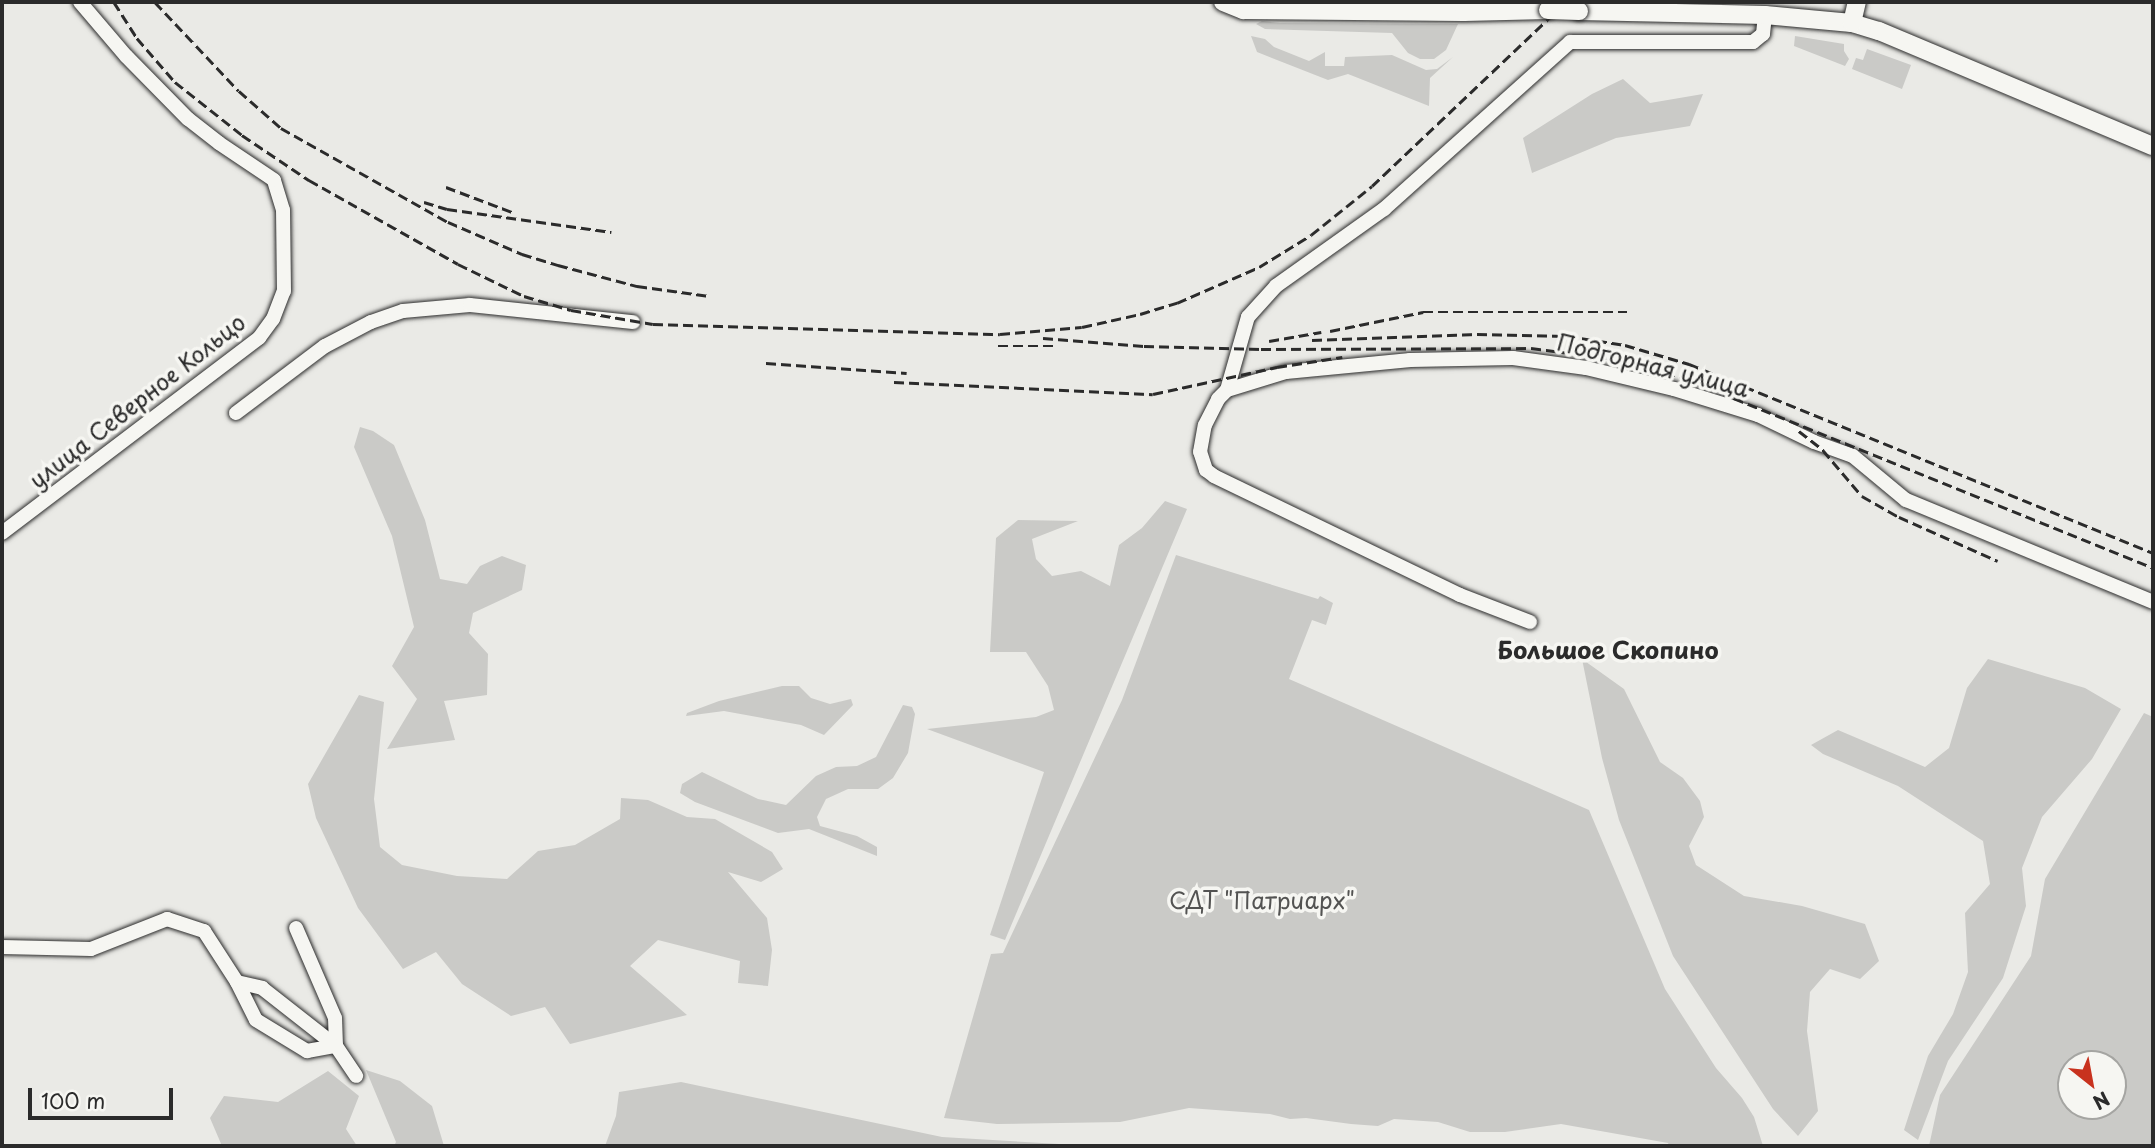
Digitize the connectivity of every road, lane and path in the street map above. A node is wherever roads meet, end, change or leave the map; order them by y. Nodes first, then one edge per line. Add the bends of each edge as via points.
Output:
1 (80, 2) edge
2 (1223, 2) edge
3 (1857, 2) edge
4 (1765, 15) junction
5 (1852, 23) junction
6 (2153, 146) edge
7 (633, 322) dead end
8 (1227, 390) junction
9 (236, 413) dead end
10 (2, 533) edge
11 (2153, 602) edge
12 (1530, 622) dead end
13 (296, 928) dead end
14 (2, 947) edge
15 (237, 982) junction
16 (336, 1046) junction
17 (356, 1076) dead end

1 - 10 street, улица Северное Кольцо via 188,119 274,180 283,210 284,291 273,319 258,338
2 - 4 main road, bridge via 1243,10
3 - 5 main road
4 - 5 main road
4 - 8 street via 1763,34 1753,42 1570,42 1384,209 1276,286 1248,317
5 - 6 main road
7 - 9 street via 470,305 418,308 339,337
8 - 11 street, Подгорная улица via 1286,372 1410,360 1513,358 1586,368 1758,415 1853,456 1906,500
8 - 12 street via 1212,409 1200,443 1202,462 1214,476 1460,595
13 - 16 street via 335,1018
14 - 15 street via 91,949 167,919 204,931
15 - 16 street via 262,988
15 - 16 street via 256,1020 307,1051
16 - 17 street

